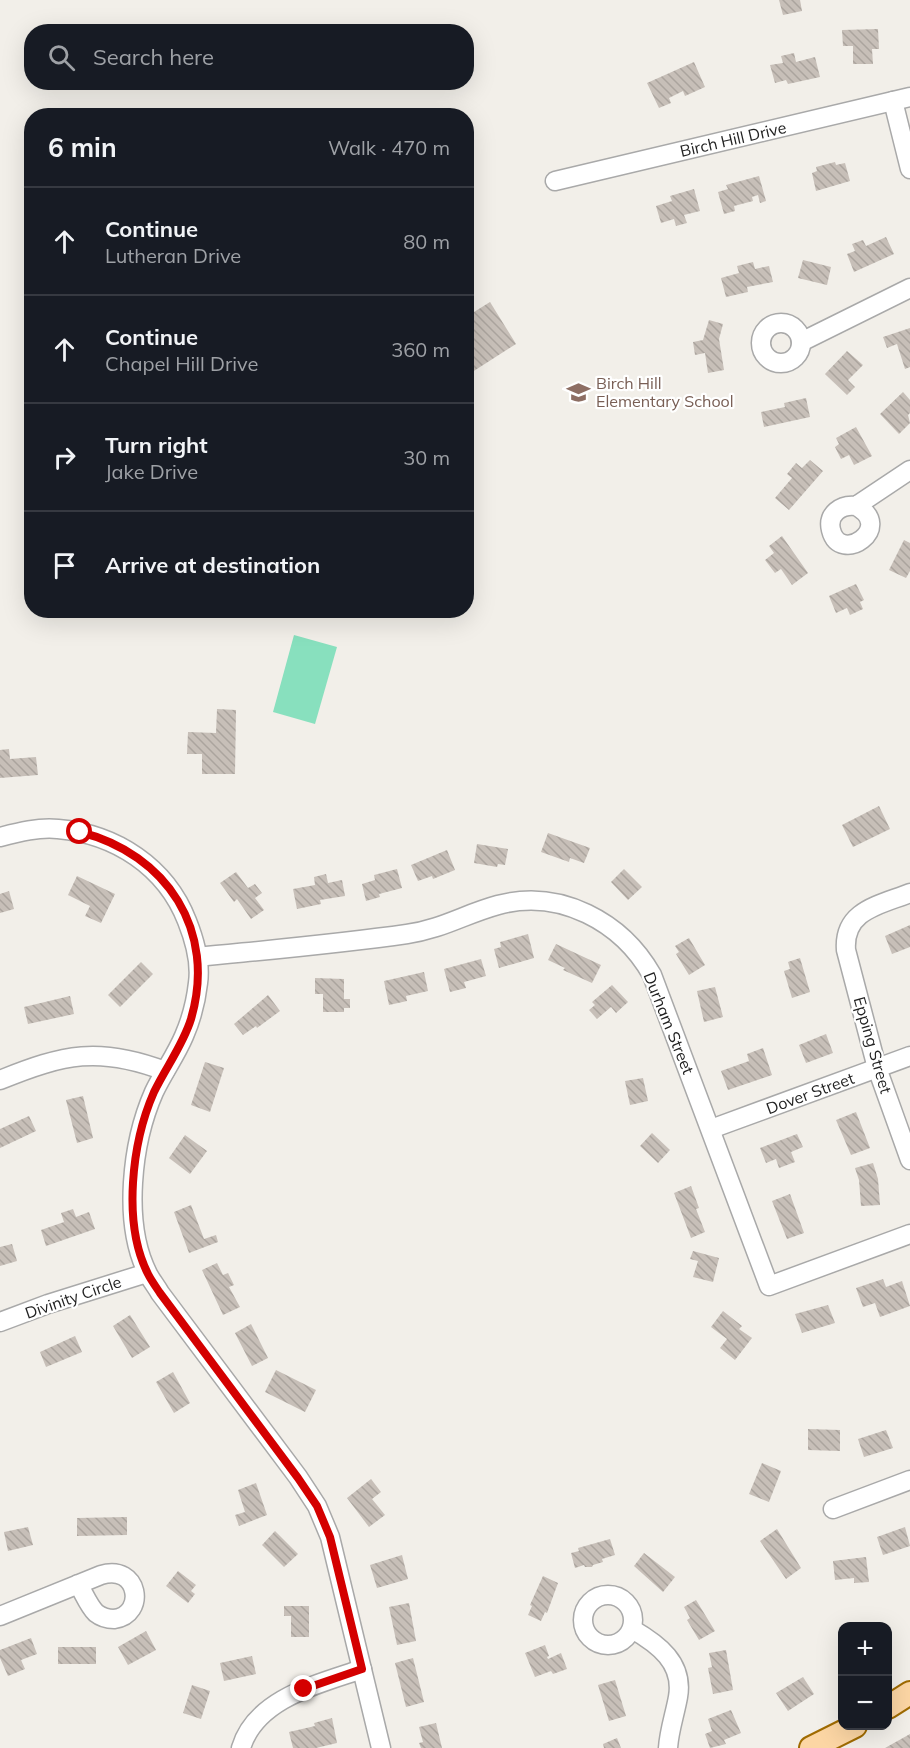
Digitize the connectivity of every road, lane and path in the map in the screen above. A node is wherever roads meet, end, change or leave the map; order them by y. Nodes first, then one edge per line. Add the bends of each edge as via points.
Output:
1 (902, 99) edge
2 (910, 169) edge
3 (555, 181) dead end
4 (910, 288) edge
5 (801, 342) dead end
6 (910, 470) edge
7 (856, 506) dead end
8 (0, 837) edge
9 (910, 893) edge
10 (198, 957) junction
11 (910, 1056) edge
12 (878, 1068) junction
13 (165, 1071) junction
14 (0, 1080) edge
15 (711, 1129) junction
16 (910, 1160) edge
17 (910, 1233) edge
18 (147, 1273) junction
19 (0, 1322) edge
20 (910, 1480) edge
21 (833, 1509) dead end
22 (78, 1584) dead end
23 (0, 1616) edge
24 (632, 1629) dead end
25 (362, 1669) junction
26 (910, 1693) edge
27 (892, 1704) edge
28 (845, 1730) edge
29 (241, 1748) edge
30 (381, 1748) edge
31 (668, 1748) edge
32 (811, 1748) edge

1 - 2 street
1 - 3 street, Birch Hill Drive
4 - 5 street
6 - 7 street
8 - 10 street via 57,828 121,846 150,867 175,896
9 - 12 street, Epping Street via 863,912 848,928 845,939
10 - 13 street via 191,1019
10 - 15 street, Durham Street via 426,931 501,904 541,901 577,909 608,925 645,962
11 - 12 street, Dover Street
12 - 15 street, Dover Street
12 - 16 street, Epping Street
13 - 14 street via 127,1059 85,1056 38,1065
13 - 18 street via 145,1115 132,1186 135,1226
15 - 17 street, Durham Street via 769,1286
18 - 19 street, Divinity Circle
18 - 25 street via 317,1506 330,1537
20 - 21 street
22 - 23 street
24 - 31 street via 663,1650 678,1678
25 - 29 street via 304,1689 274,1706 251,1726
25 - 30 street
26 - 27 main road
28 - 32 main road

